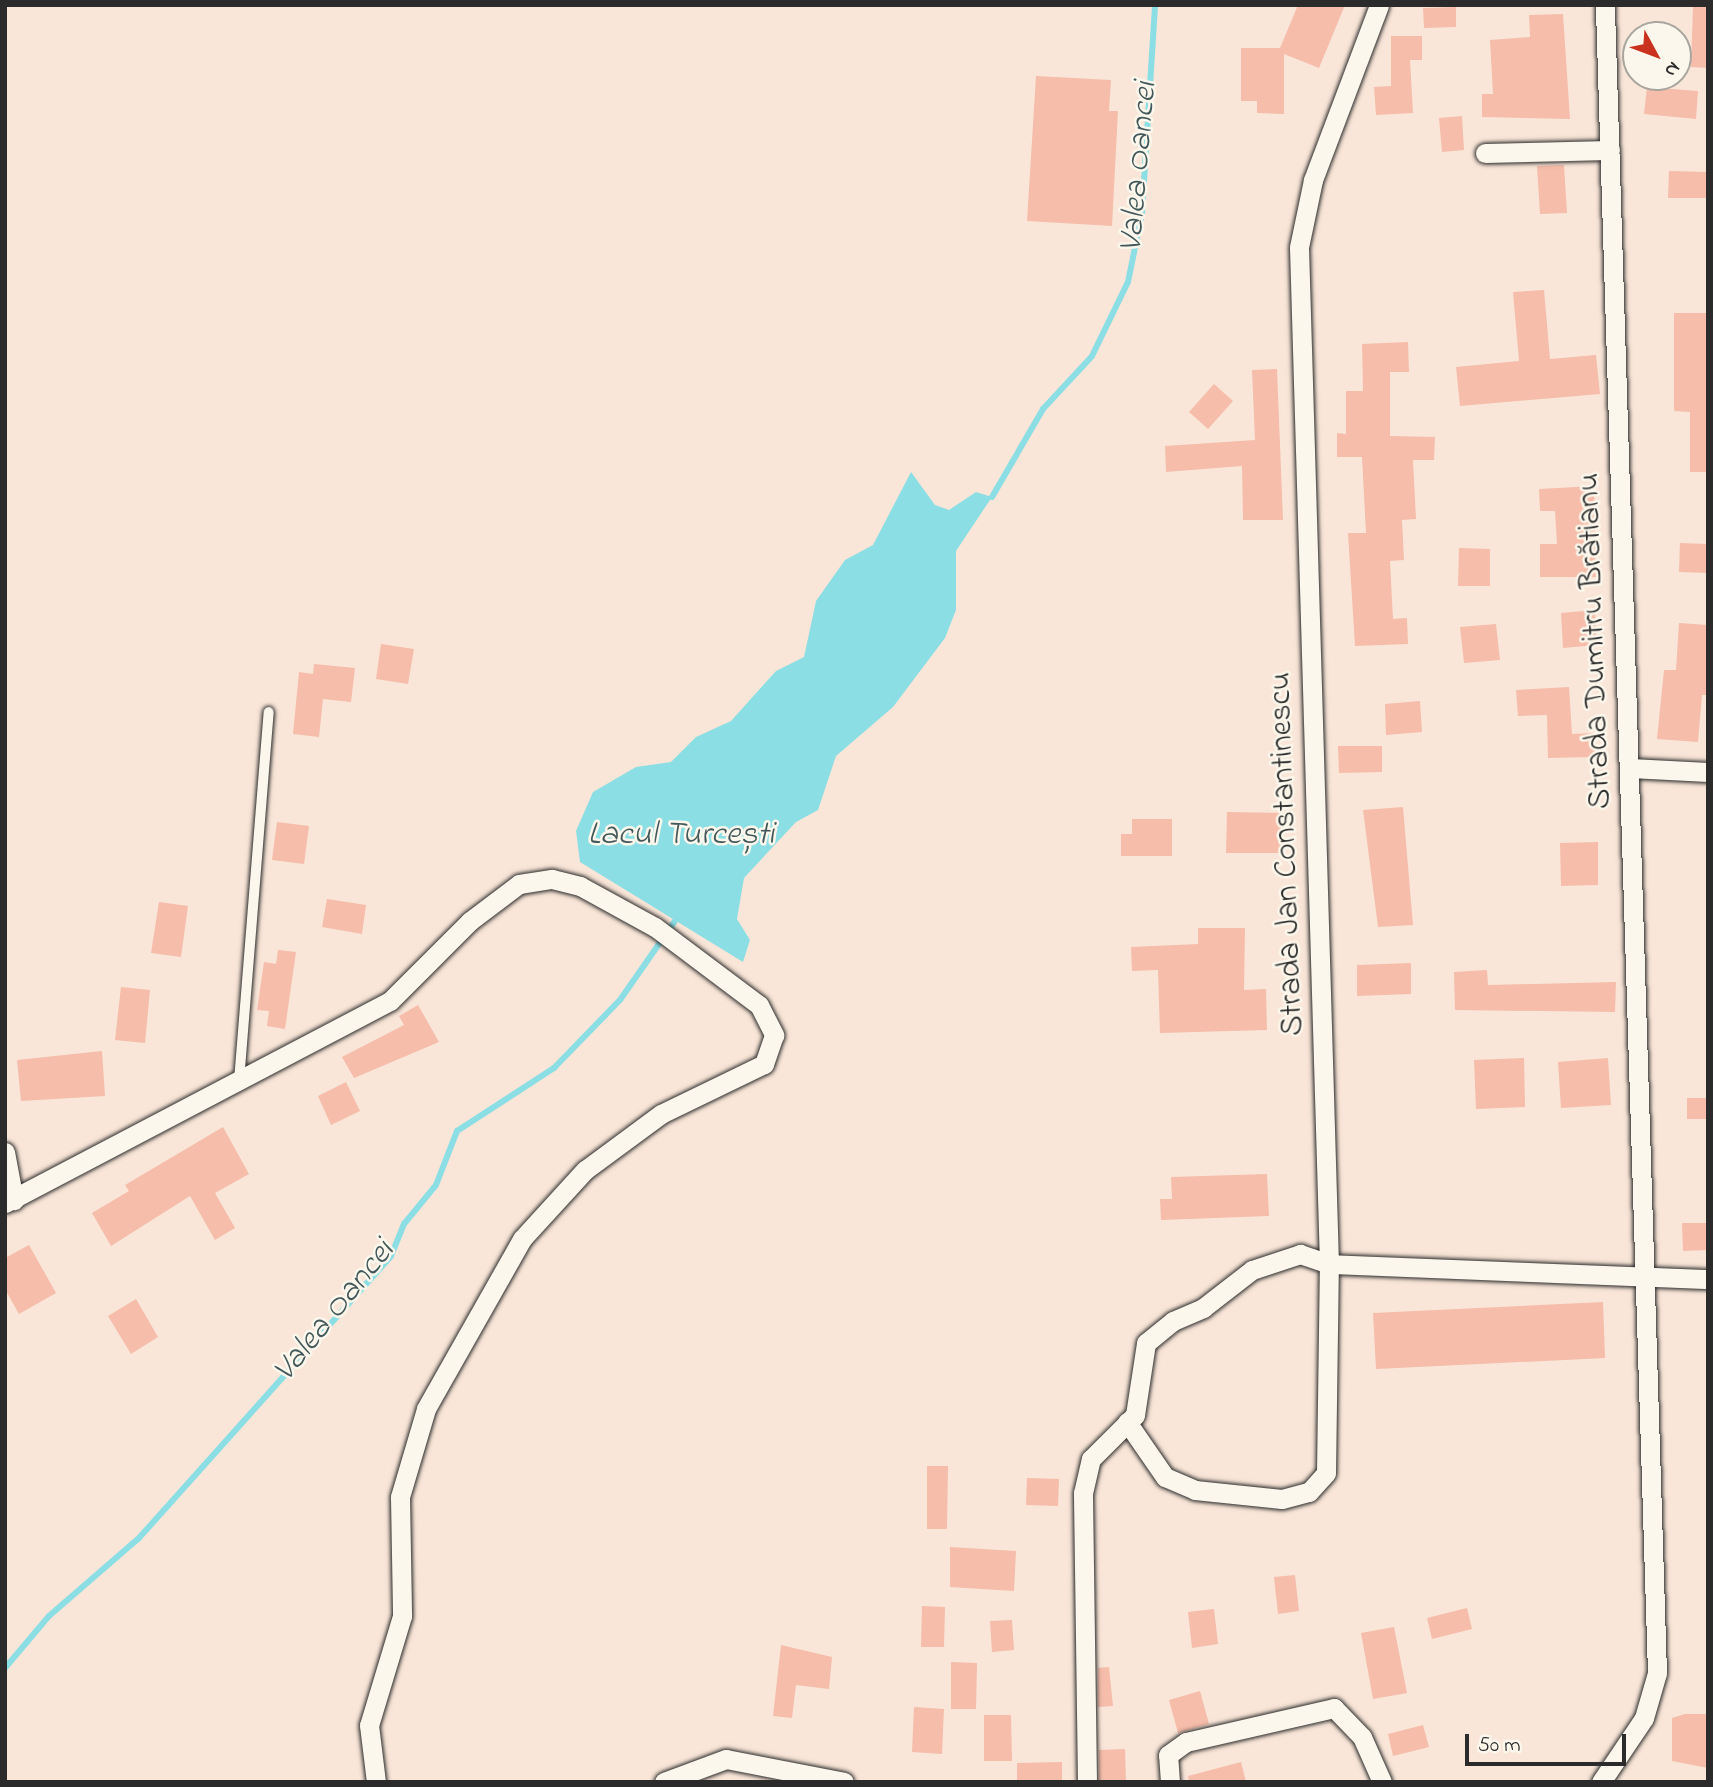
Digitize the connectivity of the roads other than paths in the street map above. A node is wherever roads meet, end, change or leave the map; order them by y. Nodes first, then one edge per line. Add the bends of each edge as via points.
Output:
1 (1379, 5) edge
2 (1605, 5) edge
3 (1610, 150) junction
4 (1485, 153) dead end
5 (269, 712) dead end
6 (1630, 768) junction
7 (1708, 772) edge
8 (239, 1085) junction
9 (5, 1152) edge
10 (9, 1202) edge
11 (1329, 1264) junction
12 (1647, 1274) junction
13 (1708, 1279) edge
14 (1127, 1422) junction
15 (376, 1782) edge
16 (664, 1782) edge
17 (844, 1782) edge
18 (1087, 1782) edge
19 (1170, 1782) edge
20 (1382, 1782) edge
21 (1601, 1782) edge

1 - 11 street, Strada Jan Constantinescu via 1313,180 1299,247
2 - 3 street, Strada Dumitru Brătianu
3 - 4 street
3 - 6 street, Strada Dumitru Brătianu
5 - 8 lane
6 - 7 street
6 - 12 street, Strada Dumitru Brătianu
8 - 10 street
8 - 15 street via 390,1001 470,921 519,884 552,879 580,886 719,972 759,1006 774,1035 764,1064 661,1114 585,1170 522,1239 426,1409 400,1497 402,1616 369,1725
9 - 10 street
11 - 12 street
11 - 14 street via 1300,1254 1277,1258 1173,1321 1146,1343 1140,1396
11 - 14 street, Strada Jan Constantinescu via 1331,1443 1326,1473 1309,1492 1282,1499 1195,1490 1166,1477
12 - 13 street
12 - 21 street, Strada Dumitru Brătianu via 1647,1485 1657,1673 1644,1718
14 - 18 street via 1091,1458 1083,1493
16 - 17 street via 726,1759
19 - 20 street via 1168,1755 1186,1742 1334,1707 1362,1737

